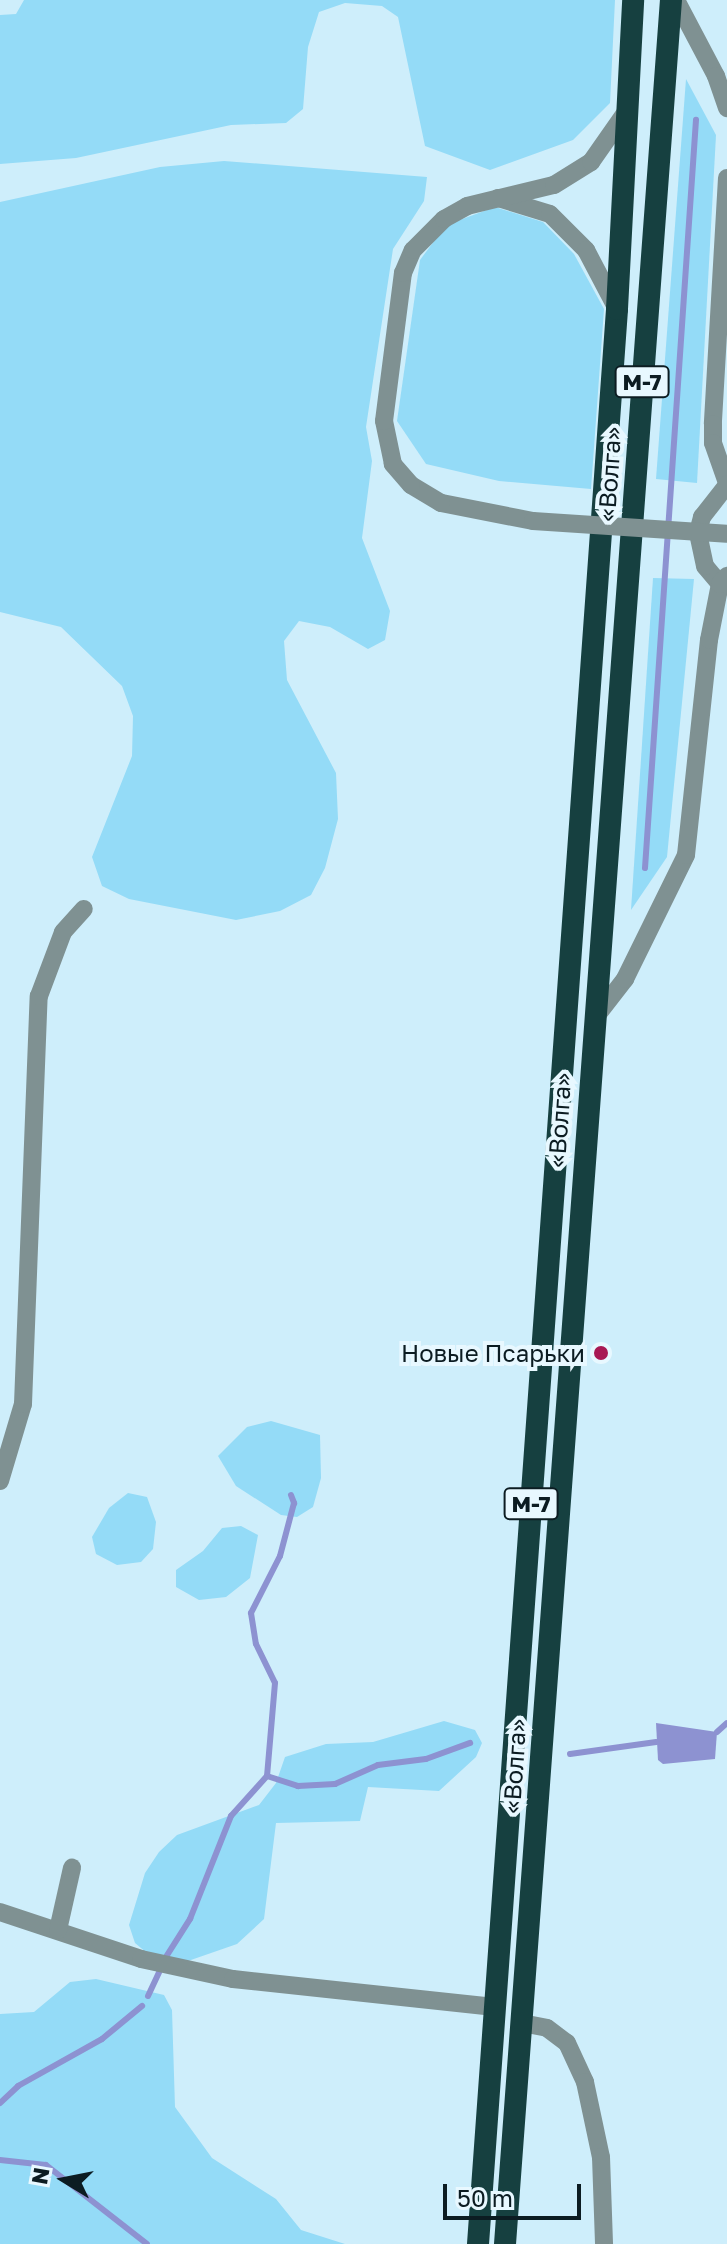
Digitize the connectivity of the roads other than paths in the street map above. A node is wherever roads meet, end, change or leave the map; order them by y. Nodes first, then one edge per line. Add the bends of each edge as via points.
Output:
1 (633, 0) edge
2 (674, 0) edge
3 (727, 108) edge
4 (626, 112) junction
5 (727, 178) edge
6 (495, 198) junction
7 (617, 309) junction
8 (727, 484) edge
9 (727, 534) edge
10 (724, 580) edge
11 (84, 909) dead end
12 (592, 1021) junction
13 (0, 1481) edge
14 (72, 1868) dead end
15 (0, 1912) edge
16 (58, 1930) junction
17 (495, 2007) junction
18 (522, 2023) junction
19 (478, 2244) edge
20 (505, 2244) edge
21 (604, 2244) edge

1 - 4 highway, «Волга» / М-7
2 - 3 street via 716,76
2 - 12 highway, «Волга» / М-7
4 - 6 street via 591,162 554,185
4 - 7 highway, «Волга» / М-7
5 - 8 street via 713,433
6 - 7 street via 550,214 586,250
6 - 9 street, bridge via 467,206 431,228 403,273 386,439 393,464 411,485 441,503 533,521
7 - 17 highway, «Волга» / М-7
8 - 10 street via 702,517 698,532 705,566
10 - 12 street via 709,640 686,855 625,979
11 - 13 street via 63,932 39,996 23,1404
12 - 18 highway, «Волга» / М-7
14 - 16 street
15 - 16 street
16 - 17 street via 141,1959 233,1979
17 - 19 highway, «Волга» / М-7
18 - 20 highway, «Волга» / М-7
18 - 21 street via 547,2028 567,2043 585,2082 601,2157

